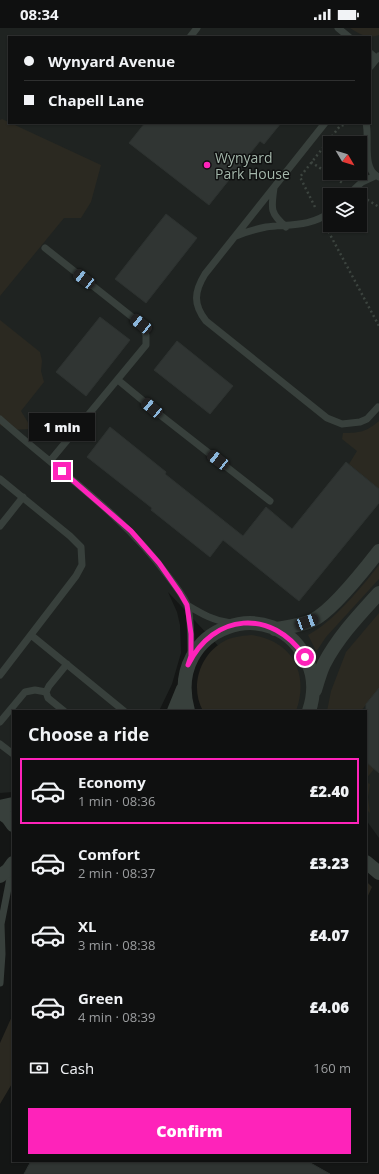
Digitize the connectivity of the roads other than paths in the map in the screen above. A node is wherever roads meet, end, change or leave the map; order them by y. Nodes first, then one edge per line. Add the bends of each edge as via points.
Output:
1 (197, 28) edge
2 (338, 28) edge
3 (191, 36) edge
4 (348, 36) edge
5 (378, 57) edge
6 (371, 66) edge
7 (324, 124) edge
8 (366, 124) edge
9 (377, 176) edge
10 (274, 188) junction
11 (356, 188) edge
12 (323, 216) edge
13 (286, 226) junction
14 (234, 237) junction
15 (45, 248) dead end
16 (118, 380) junction
17 (378, 407) dead end
18 (0, 419) edge
19 (50, 461) junction
20 (0, 479) edge
21 (23, 497) junction
22 (270, 502) dead end
23 (0, 526) edge
24 (379, 551) edge
25 (379, 593) edge
26 (187, 605) junction
27 (242, 624) junction
28 (275, 629) junction
29 (31, 635) junction
30 (66, 664) junction
31 (188, 665) junction
32 (0, 676) edge
33 (183, 688) junction
34 (46, 692) junction
35 (312, 697) junction
36 (63, 710) edge
37 (123, 710) edge
38 (174, 710) edge
39 (188, 710) edge
40 (309, 710) edge
41 (0, 722) edge
42 (0, 744) edge
43 (12, 753) edge
44 (12, 804) edge
45 (0, 807) edge
46 (0, 812) edge
47 (12, 824) edge
48 (367, 863) edge
49 (12, 865) edge
50 (12, 869) edge
51 (379, 873) edge
52 (0, 876) edge
53 (0, 923) edge
54 (0, 983) edge

1 - 3 lane
2 - 4 lane
5 - 6 lane
7 - 10 lane
8 - 9 lane via 369,165 371,172
9 - 11 lane via 362,182
10 - 13 lane via 272,209 275,217
10 - 14 lane
12 - 13 lane via 312,222
13 - 14 lane via 266,227
14 - 17 lane via 198,287 196,299 199,312 206,321 327,418 342,424 356,423 367,419
15 - 16 lane via 141,324 146,335 146,345
16 - 19 lane
16 - 22 lane
18 - 19 lane
19 - 26 lane via 131,531 159,563
20 - 21 lane
21 - 23 lane
21 - 29 lane via 70,536 81,547 82,553 82,565 76,576
24 - 28 street via 328,609 315,619 298,626
25 - 35 street via 336,644 323,665
26 - 27 lane via 206,617
26 - 31 lane via 191,634 191,656
27 - 28 street via 259,624
27 - 31 street via 219,630 209,637
28 - 35 street via 292,640 305,657 312,676
29 - 30 lane
29 - 32 lane
30 - 34 lane
30 - 37 lane
31 - 33 street
33 - 38 street
33 - 39 street
34 - 36 lane via 48,698
34 - 41 lane via 25,692
35 - 40 street
42 - 43 lane
44 - 45 street
46 - 47 street
48 - 51 street
49 - 52 street
50 - 53 lane
53 - 54 lane

